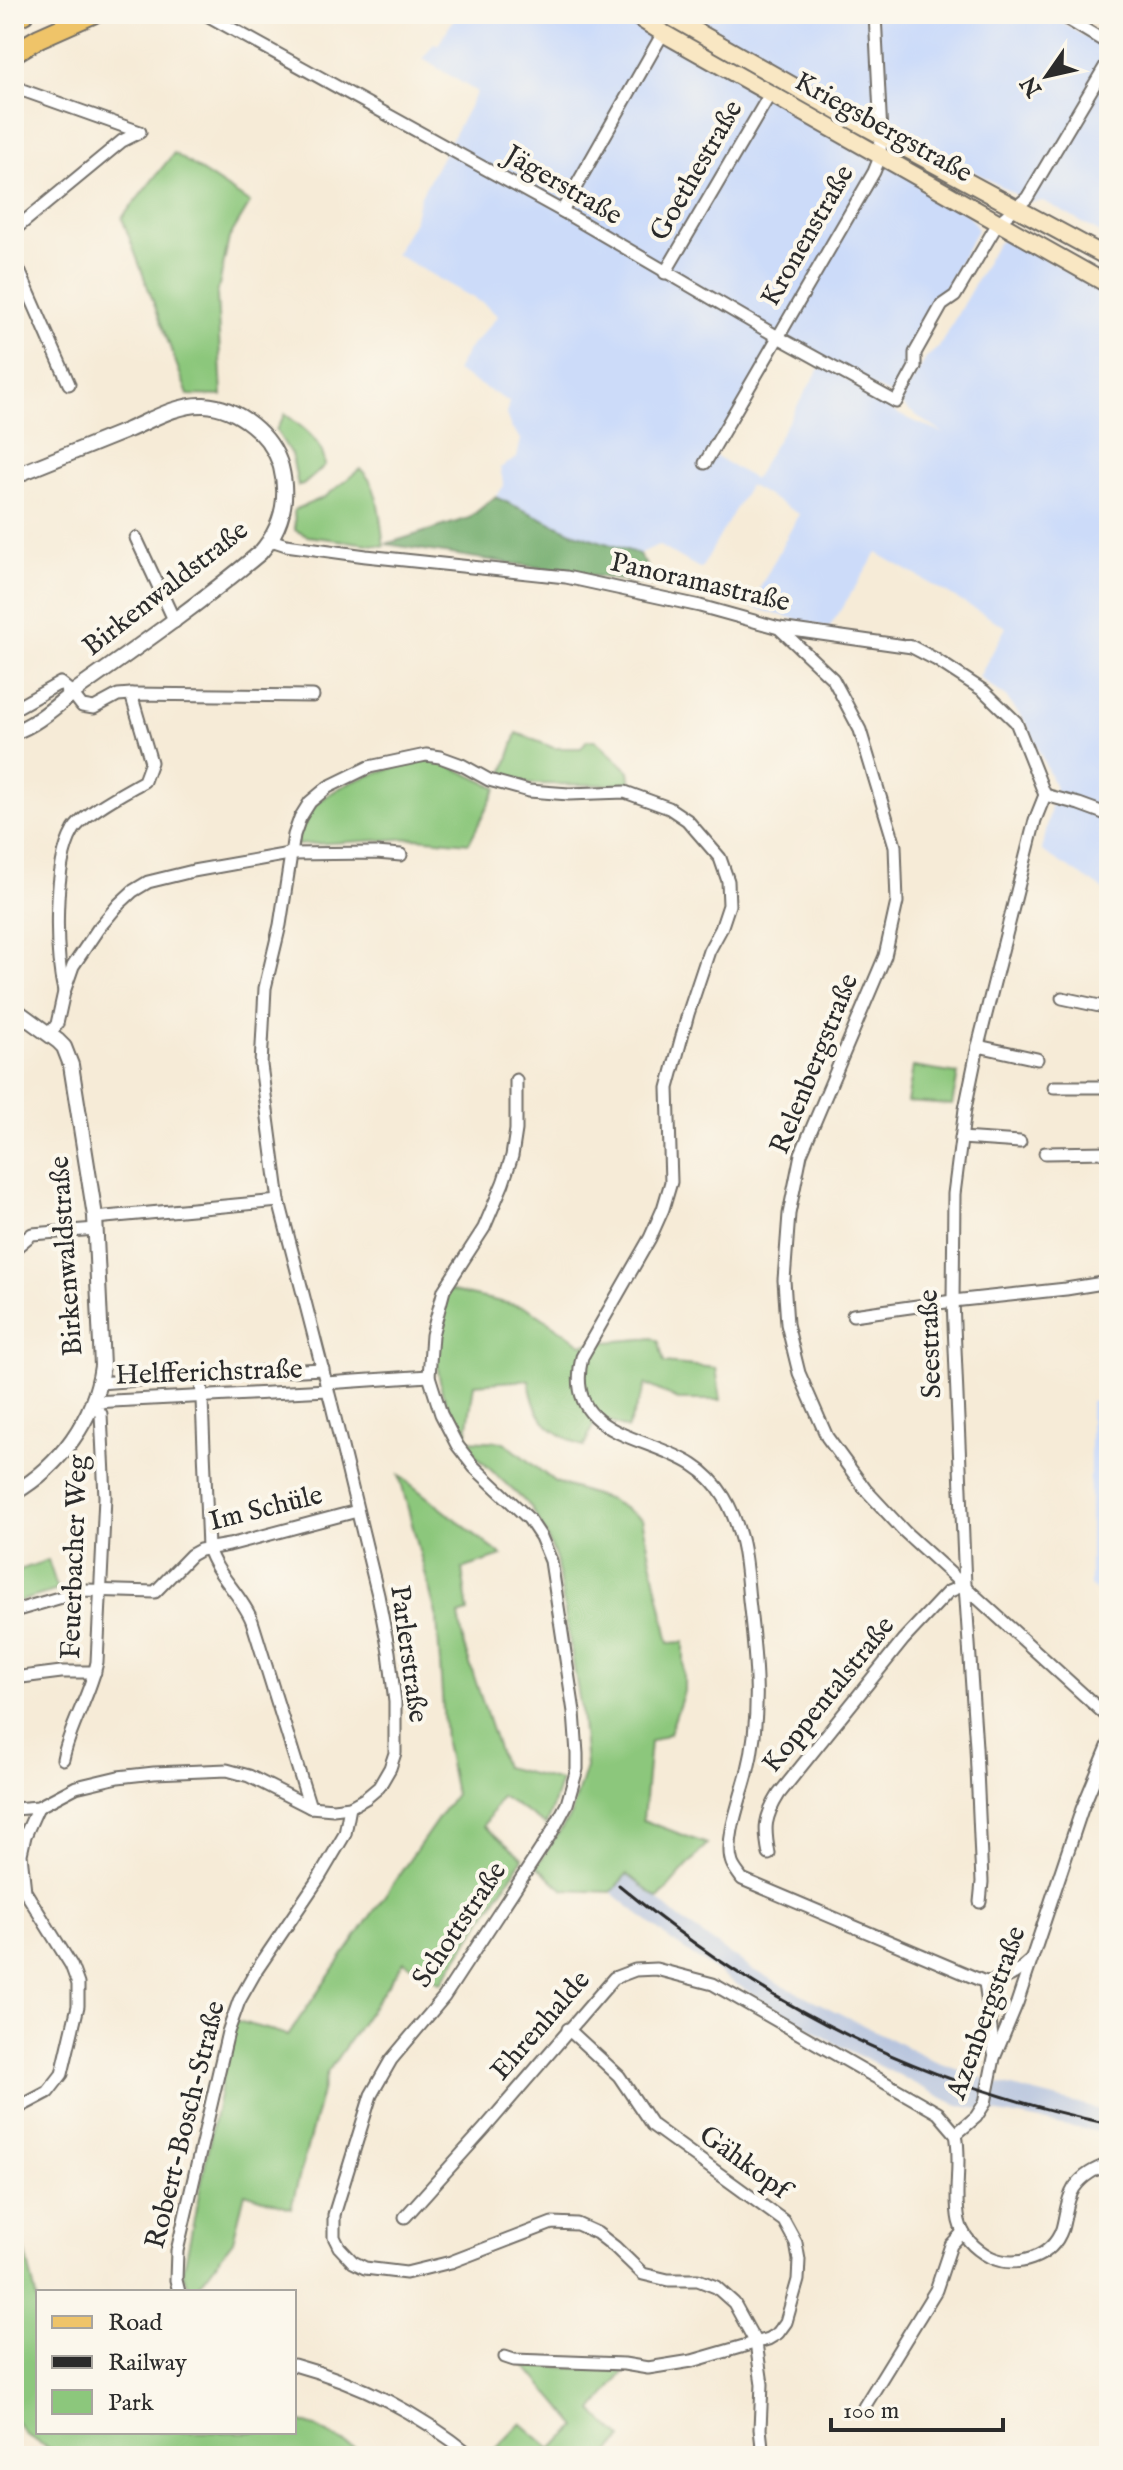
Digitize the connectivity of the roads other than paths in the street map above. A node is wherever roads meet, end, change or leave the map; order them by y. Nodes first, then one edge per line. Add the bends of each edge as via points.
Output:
1 (24, 14) edge
2 (93, 14) edge
3 (205, 14) edge
4 (633, 14) edge
5 (666, 14) edge
6 (875, 14) edge
7 (1059, 14) edge
8 (14, 19) edge
9 (663, 33) junction
10 (1109, 44) edge
11 (14, 53) edge
12 (1109, 60) edge
13 (14, 84) edge
14 (770, 94) junction
15 (881, 134) junction
16 (880, 157) junction
17 (1017, 208) junction
18 (562, 211) junction
19 (998, 223) junction
20 (14, 230) edge
21 (1109, 258) edge
22 (14, 259) edge
23 (665, 273) junction
24 (1109, 285) edge
25 (778, 337) junction
26 (69, 384) dead end
27 (705, 463) dead end
28 (14, 476) edge
29 (136, 538) dead end
30 (271, 540) junction
31 (175, 622) junction
32 (779, 628) junction
33 (72, 693) junction
34 (131, 694) junction
35 (313, 696) dead end
36 (14, 709) edge
37 (14, 732) edge
38 (1045, 795) junction
39 (1109, 815) edge
40 (289, 854) junction
41 (401, 855) dead end
42 (64, 992) junction
43 (1062, 998) dead end
44 (1109, 1008) edge
45 (14, 1009) edge
46 (50, 1034) junction
47 (978, 1046) junction
48 (1037, 1059) dead end
49 (516, 1080) dead end
50 (1054, 1087) dead end
51 (1109, 1087) edge
52 (961, 1138) junction
53 (1020, 1142) dead end
54 (1109, 1152) edge
55 (1045, 1153) dead end
56 (279, 1201) junction
57 (95, 1223) junction
58 (14, 1249) edge
59 (1109, 1282) edge
60 (953, 1301) junction
61 (853, 1315) dead end
62 (323, 1369) junction
63 (201, 1375) junction
64 (429, 1376) junction
65 (100, 1383) junction
66 (327, 1386) junction
67 (202, 1396) junction
68 (93, 1402) junction
69 (14, 1493) edge
70 (357, 1511) junction
71 (208, 1548) junction
72 (965, 1585) junction
73 (99, 1590) junction
74 (14, 1611) edge
75 (95, 1672) junction
76 (14, 1678) edge
77 (1109, 1718) edge
78 (1109, 1744) edge
79 (63, 1759) dead end
80 (38, 1807) junction
81 (310, 1807) junction
82 (350, 1807) junction
83 (14, 1809) edge
84 (769, 1854) dead end
85 (980, 1902) dead end
86 (1031, 1960) junction
87 (985, 1982) junction
88 (568, 2029) junction
89 (994, 2058) junction
90 (14, 2110) edge
91 (956, 2134) junction
92 (1109, 2164) edge
93 (405, 2217) dead end
94 (963, 2232) junction
95 (178, 2290) edge
96 (756, 2343) junction
97 (505, 2357) dead end
98 (296, 2366) edge
99 (864, 2407) dead end
100 (472, 2456) edge
101 (763, 2456) edge

1 - 8 main road
2 - 11 main road
3 - 18 street, Jägerstraße
4 - 9 main road, Kriegsbergstraße
5 - 15 main road, Kriegsbergstraße
6 - 15 street, Kronenstraße
7 - 10 street
9 - 14 main road, Kriegsbergstraße
9 - 18 street
12 - 17 street
13 - 20 street via 140,132
14 - 16 main road, Kriegsbergstraße
14 - 23 street, Goethestraße
15 - 16 street, Kronenstraße
15 - 17 main road, Kriegsbergstraße
16 - 19 main road, Kriegsbergstraße
16 - 25 street, Kronenstraße
17 - 19 street
17 - 21 main road, Kriegsbergstraße
18 - 23 street, Jägerstraße
19 - 24 main road, Kriegsbergstraße
19 - 25 street, Jägerstraße via 955,296 942,305 896,402
22 - 26 street
23 - 25 street, Jägerstraße
25 - 27 street, Kronenstraße
28 - 30 street, Birkenwaldstraße via 174,411 218,407 259,430 279,462 285,495
29 - 31 street
30 - 31 street, Birkenwaldstraße
30 - 32 street, Panoramastraße via 374,557 566,577
31 - 33 street, Birkenwaldstraße
32 - 38 street, Panoramastraße via 912,647 935,659 984,691 1016,722
32 - 72 street, Relenbergstraße via 833,679 860,730 895,846 897,902 885,956 801,1154 789,1214 787,1324 799,1373 827,1437 905,1532
33 - 34 street via 82,706 94,708
33 - 36 street via 60,683
33 - 37 street, Birkenwaldstraße
34 - 35 street
34 - 42 street via 151,762 144,781 73,829 62,859 58,907 58,969
38 - 39 street
38 - 47 street, Seestraße
40 - 41 street
40 - 42 street via 193,871 133,891 98,929 73,966
40 - 56 street, Parlerstraße via 265,988 261,1065
40 - 87 street, Parlerstraße via 300,818 328,787 369,767 426,755 529,791 625,792 687,820 720,858 729,905 709,951 668,1088 671,1182 650,1238 582,1357 579,1390 597,1422 693,1464 731,1507 742,1542 758,1698 755,1737 730,1850 732,1865 742,1879
42 - 46 street
43 - 44 street
45 - 46 street, Birkenwaldstraße
46 - 57 street, Birkenwaldstraße via 64,1047 71,1065
47 - 48 street
47 - 52 street, Seestraße
49 - 64 street, Schottstraße via 512,1156 484,1228 444,1290 432,1335
50 - 51 street
52 - 53 street
52 - 60 street, Seestraße via 954,1194
54 - 55 street
56 - 57 street
56 - 62 street, Parlerstraße
57 - 58 street via 32,1234
57 - 65 street, Birkenwaldstraße
59 - 60 street
60 - 61 street
60 - 72 street, Seestraße
62 - 63 street, Helfferichstraße
62 - 66 street, Parlerstraße
63 - 65 street, Helfferichstraße
63 - 67 street
64 - 66 street, Helfferichstraße
64 - 96 street, Schottstraße via 457,1445 529,1519 551,1561 574,1712 577,1769 552,1832 444,1997 380,2077 334,2215 334,2237 346,2255 365,2268 406,2273 451,2262 552,2223 577,2224 597,2233 643,2274 716,2287 734,2303
65 - 68 street, Birkenwaldstraße
66 - 67 street, Helfferichstraße
66 - 70 street, Parlerstraße
67 - 68 street, Helfferichstraße
67 - 71 street
68 - 69 street, Birkenwaldstraße via 63,1452
68 - 73 street, Feuerbacher Weg via 101,1414 105,1497
70 - 71 street, Im Schüle
70 - 82 street, Parlerstraße via 389,1652 395,1753 379,1787
71 - 73 street, Im Schüle via 191,1555 155,1592
71 - 81 street via 252,1621
72 - 77 street, Relenbergstraße
72 - 84 street, Koppentalstraße via 948,1592 903,1640 779,1794 764,1829
72 - 85 street, Seestraße
73 - 74 street, Im Schüle
73 - 75 street, Feuerbacher Weg
75 - 76 street
75 - 79 street, Feuerbacher Weg
78 - 86 street, Azenbergstraße
80 - 81 street via 76,1787 118,1777 227,1770
80 - 83 street
80 - 90 street via 25,1836 21,1872 25,1891 71,1965 78,2006 62,2074 48,2092
81 - 82 street
82 - 95 street, Robert-Bosch-Straße via 345,1834 239,2001 177,2251
86 - 87 street via 1003,1981
86 - 89 street, Azenbergstraße
87 - 89 street
88 - 91 street, Ehrenhalde via 614,1978 635,1970 684,1974 713,1984 836,2052 938,2113
88 - 93 street, Ehrenhalde
88 - 96 street, Gähkopf via 619,2076 652,2125 784,2221 790,2231 799,2260 789,2313 778,2333
89 - 91 street, Azenbergstraße via 985,2103
91 - 94 street, Azenbergstraße
92 - 94 street via 1087,2174 1074,2188 1061,2231 1052,2247 1036,2258 996,2260
94 - 99 street via 951,2245 936,2290
96 - 97 street, Gähkopf via 648,2368
96 - 101 street, Schottstraße
98 - 100 street via 395,2403

